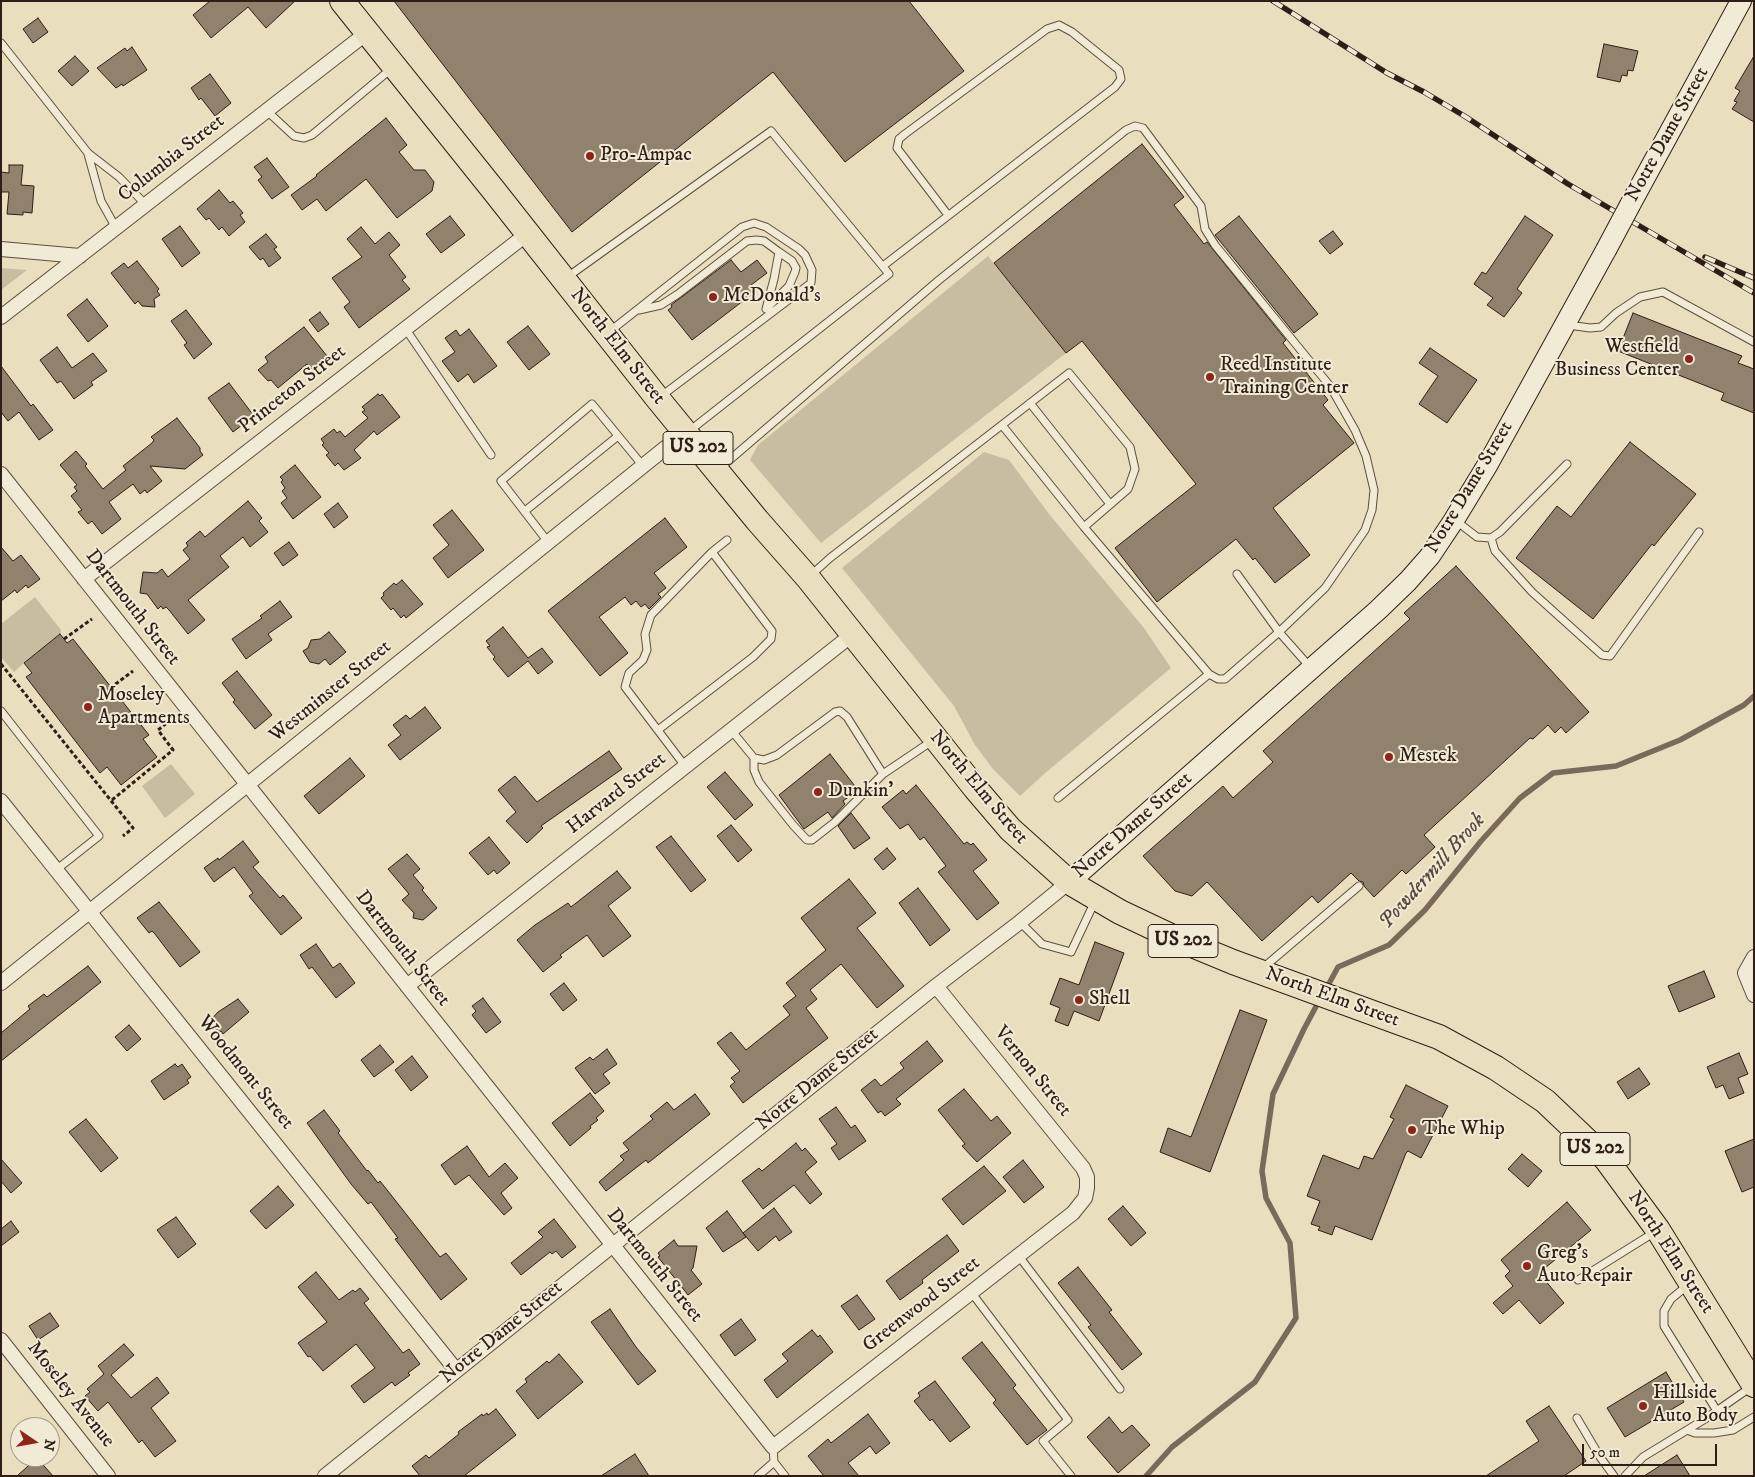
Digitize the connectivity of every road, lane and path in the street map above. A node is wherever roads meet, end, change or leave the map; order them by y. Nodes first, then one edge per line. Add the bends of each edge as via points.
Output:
1 (342, 1) edge
2 (1741, 1) edge
3 (368, 32) junction
4 (1, 43) edge
5 (395, 66) junction
6 (267, 111) junction
7 (88, 153) junction
8 (146, 204) junction
9 (948, 215) junction
10 (116, 228) junction
11 (528, 234) junction
12 (1, 249) edge
13 (779, 252) junction
14 (80, 256) junction
15 (883, 266) junction
16 (564, 279) junction
17 (766, 309) junction
18 (637, 310) junction
19 (1, 317) edge
20 (1565, 325) junction
21 (405, 328) junction
22 (745, 332) junction
23 (607, 334) junction
24 (1754, 342) edge
25 (658, 399) junction
26 (1030, 403) junction
27 (1002, 425) junction
28 (686, 433) junction
29 (618, 436) junction
30 (491, 455) dead end
31 (1567, 464) dead end
32 (643, 466) junction
33 (716, 470) junction
34 (1, 474) edge
35 (1110, 504) junction
36 (525, 512) junction
37 (1454, 520) junction
38 (1084, 527) junction
39 (1699, 532) dead end
40 (1490, 538) junction
41 (727, 540) dead end
42 (548, 542) junction
43 (712, 552) junction
44 (1237, 574) dead end
45 (84, 578) junction
46 (808, 578) junction
47 (92, 619) dead end
48 (1279, 632) junction
49 (853, 634) junction
50 (64, 639) dead end
51 (1, 664) edge
52 (1312, 669) junction
53 (133, 671) dead end
54 (1209, 674) junction
55 (105, 692) dead end
56 (1, 711) edge
57 (172, 719) dead end
58 (658, 730) junction
59 (731, 730) junction
60 (936, 738) junction
61 (754, 758) junction
62 (685, 766) junction
63 (883, 774) junction
64 (247, 785) junction
65 (1058, 798) dead end
66 (112, 801) junction
67 (1, 802) edge
68 (123, 836) dead end
69 (55, 870) junction
70 (1069, 882) junction
71 (1359, 886) dead end
72 (1096, 899) junction
73 (88, 912) junction
74 (1020, 922) junction
75 (1754, 957) edge
76 (1259, 971) junction
77 (1, 983) edge
78 (407, 986) junction
79 (936, 986) junction
80 (1754, 995) edge
81 (1088, 1188) joint
82 (1658, 1230) junction
83 (612, 1245) junction
84 (1018, 1255) junction
85 (1578, 1280) dead end
86 (1691, 1283) junction
87 (971, 1292) junction
88 (1, 1340) edge
89 (456, 1370) junction
90 (1753, 1382) edge
91 (1120, 1389) dead end
92 (1717, 1411) junction
93 (1754, 1417) edge
94 (1577, 1418) dead end
95 (1687, 1430) junction
96 (773, 1447) junction
97 (774, 1462) junction
98 (108, 1476) edge
99 (325, 1476) edge
100 (758, 1476) edge
101 (785, 1476) edge
102 (1071, 1476) edge
103 (1614, 1476) edge
104 (1625, 1476) edge

1 - 3 highway, North Elm Street / US 202
2 - 20 main road, Notre Dame Street, bridge
3 - 5 highway, North Elm Street / US 202
3 - 6 street, Columbia Street
4 - 7 lane
5 - 6 lane via 312,135 304,138 294,136
5 - 11 highway, North Elm Street / US 202
6 - 8 street, Columbia Street
7 - 8 lane
7 - 10 lane via 101,201
8 - 10 street, Columbia Street
9 - 9 lane via 897,148 899,139 1047,28 1058,25 1072,32 1119,70 1121,79 1115,87
9 - 15 lane
10 - 14 street, Columbia Street
11 - 16 highway, North Elm Street / US 202
11 - 21 street, Princeton Street
12 - 14 street
13 - 17 lane
13 - 17 lane via 796,268 789,286
13 - 18 lane via 764,241 747,240 661,305
14 - 19 street, Columbia Street
15 - 16 lane via 771,131
15 - 28 lane via 889,274
16 - 23 highway, North Elm Street / US 202
17 - 22 lane
18 - 22 lane via 742,227 754,223 766,227 799,249 808,260 812,277 811,283
18 - 23 lane
20 - 24 lane via 1602,326 1640,297 1663,292
20 - 37 main road, Notre Dame Street
21 - 30 lane
21 - 45 street, Princeton Street
22 - 25 lane
23 - 25 highway, North Elm Street / US 202
25 - 28 highway, North Elm Street / US 202
26 - 27 lane
26 - 35 lane
26 - 35 lane via 1070,373 1130,447 1135,469 1128,489
27 - 38 lane
27 - 46 lane
28 - 32 street, Westminster Street
28 - 33 highway, North Elm Street / US 202
29 - 32 lane
29 - 36 lane
29 - 36 lane via 592,404 501,481
31 - 40 lane via 1500,532
32 - 42 street, Westminster Street
33 - 46 highway, North Elm Street / US 202
33 - 48 lane via 939,280 1126,130 1135,126 1143,128 1201,206 1205,229 1215,245 1330,386 1356,430 1366,456 1374,490 1365,530 1325,588
34 - 45 street, Dartmouth Street
35 - 38 lane
36 - 42 lane
37 - 40 lane via 1478,537
37 - 52 main road, Notre Dame Street via 1430,556 1408,581
38 - 54 lane
39 - 40 lane via 1610,656 1602,655 1532,592 1495,551
41 - 43 lane
42 - 64 street, Westminster Street
43 - 58 lane via 651,615 645,634 647,650 643,660 629,673 625,688
43 - 58 lane via 772,630 770,639 753,658
44 - 48 lane
45 - 64 street, Dartmouth Street
46 - 49 highway, North Elm Street / US 202
47 - 50 path
48 - 52 lane
48 - 54 lane via 1224,679
49 - 59 street, Harvard Street
49 - 60 highway, North Elm Street / US 202
51 - 66 path
52 - 70 main road, Notre Dame Street
53 - 55 path
54 - 65 lane
56 - 69 lane via 100,836
57 - 66 path via 158,730 173,750
58 - 62 lane
59 - 61 lane
59 - 62 street, Harvard Street
60 - 63 lane
60 - 70 highway, North Elm Street / US 202 via 1010,829
61 - 63 lane via 764,760 777,756 840,711
61 - 63 lane via 759,782 807,840 812,840 835,822
62 - 78 street, Harvard Street
64 - 73 street, Westminster Street
64 - 78 street, Dartmouth Street
66 - 68 path via 134,828
67 - 69 street, Woodmont Street
69 - 73 street, Woodmont Street
70 - 72 highway, North Elm Street / US 202
70 - 74 street, Notre Dame Street
71 - 76 lane
72 - 74 lane via 1072,952 1042,944
72 - 76 highway, North Elm Street / US 202 via 1175,938
73 - 77 street, Westminster Street
73 - 89 street, Woodmont Street
74 - 79 street, Notre Dame Street
75 - 80 street via 1745,974
76 - 82 highway, North Elm Street / US 202 via 1439,1037 1496,1068 1545,1101 1606,1159
78 - 83 street, Dartmouth Street
79 - 81 street, Vernon Street via 1079,1161 1087,1177
79 - 83 street, Notre Dame Street
81 - 84 street, Greenwood Street via 1079,1207
82 - 85 lane
82 - 86 highway, North Elm Street / US 202
83 - 89 street, Notre Dame Street
83 - 96 street, Dartmouth Street
84 - 87 street, Greenwood Street
84 - 91 lane
86 - 90 highway, North Elm Street / US 202
86 - 92 lane via 1671,1299 1664,1311 1664,1326
87 - 96 street, Greenwood Street
87 - 102 lane via 1068,1420 1043,1441
88 - 98 street, Moseley Avenue
89 - 99 street, Notre Dame Street
90 - 92 lane
92 - 95 lane
93 - 95 lane via 1733,1430
94 - 103 lane
95 - 104 lane via 1643,1457
96 - 97 lane
97 - 100 lane
97 - 101 lane

